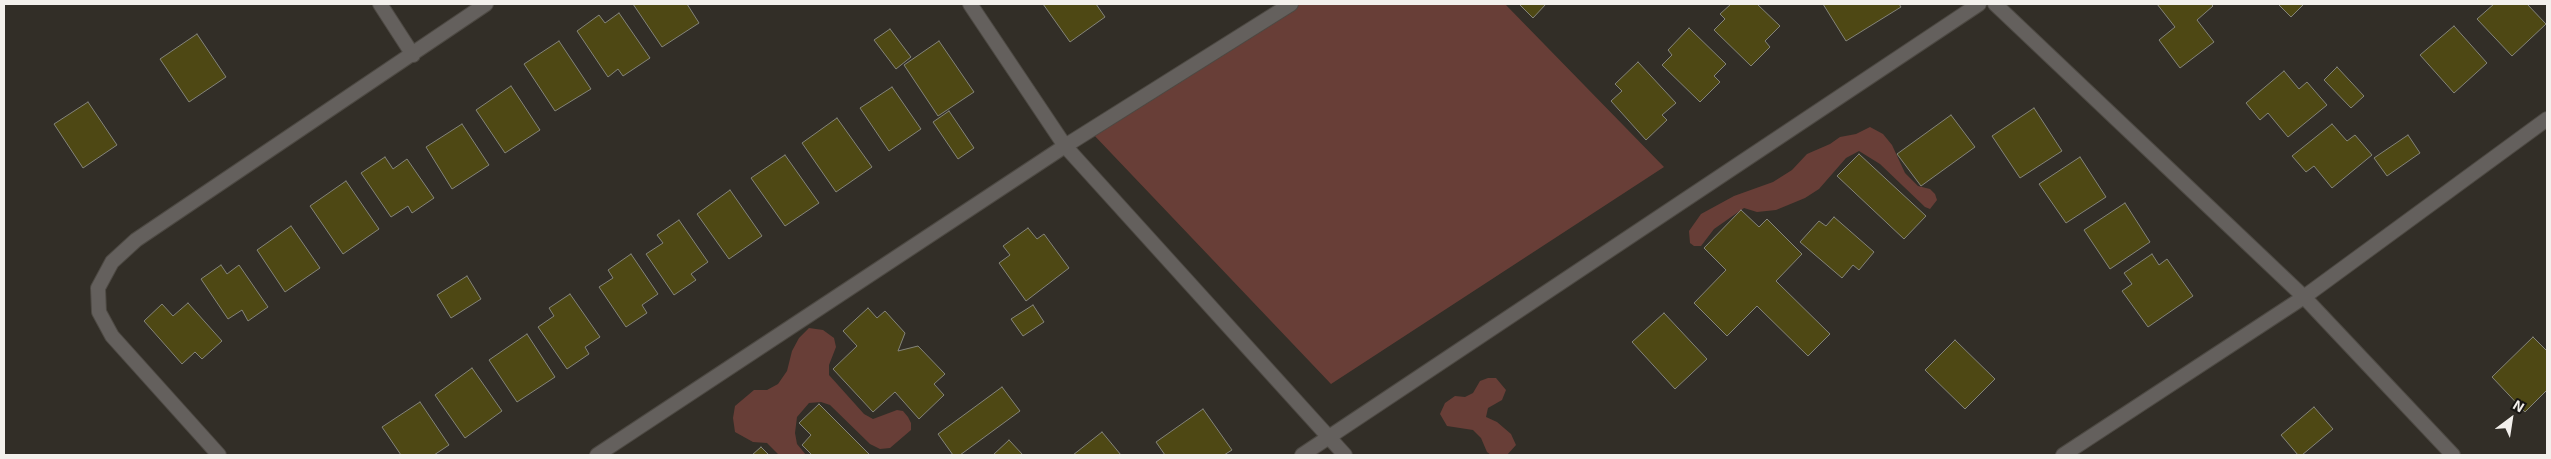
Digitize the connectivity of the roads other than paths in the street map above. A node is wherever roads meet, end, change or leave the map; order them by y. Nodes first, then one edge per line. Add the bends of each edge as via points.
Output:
1 (380, 4) edge
2 (486, 4) edge
3 (970, 4) edge
4 (1292, 4) edge
5 (1979, 4) edge
6 (1994, 4) edge
7 (412, 55) junction
8 (2547, 119) edge
9 (1064, 146) junction
10 (2304, 298) junction
11 (1328, 438) junction
12 (219, 455) edge
13 (597, 455) edge
14 (1302, 455) edge
15 (1345, 455) edge
16 (2063, 455) edge
17 (2453, 455) edge

1 - 7 street
2 - 7 street
3 - 9 street
4 - 9 street
5 - 11 street
6 - 10 street
7 - 12 street via 136,240 112,262 98,288 99,312 112,336
8 - 10 street
9 - 11 street
9 - 13 street
10 - 16 street
10 - 17 street
11 - 14 street
11 - 15 street

